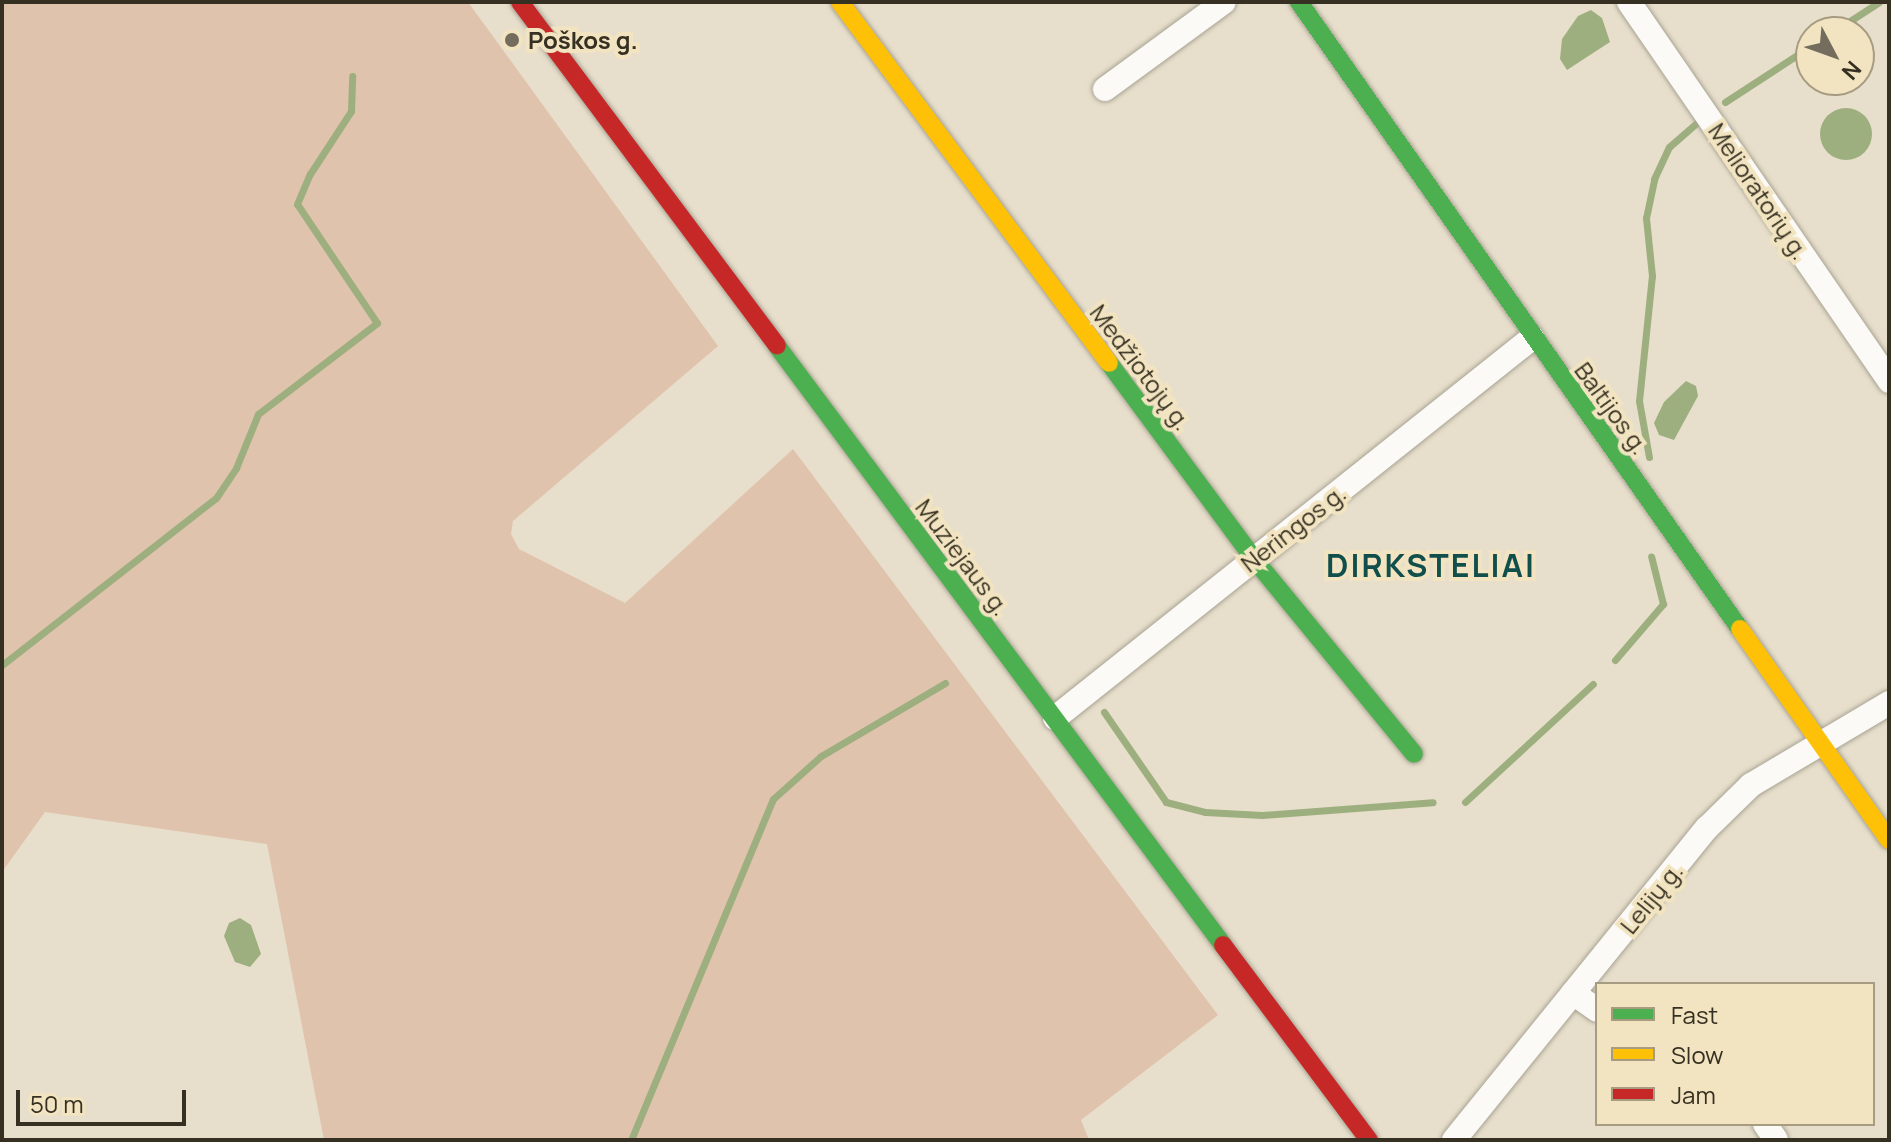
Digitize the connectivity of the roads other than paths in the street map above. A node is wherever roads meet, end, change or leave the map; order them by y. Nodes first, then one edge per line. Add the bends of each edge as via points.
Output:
1 (520, 2) edge
2 (840, 2) edge
3 (1224, 2) edge
4 (1299, 2) edge
5 (1629, 2) edge
6 (1105, 89) dead end
7 (1532, 338) junction
8 (1889, 381) edge
9 (1254, 559) junction
10 (1889, 703) edge
11 (1055, 718) junction
12 (1822, 742) junction
13 (1414, 754) dead end
14 (1889, 840) edge
15 (1573, 993) junction
16 (1595, 1009) edge
17 (1369, 1140) edge
18 (1454, 1140) edge

1 - 11 street, Muziejaus g.
2 - 9 street, Medžiotojų g.
3 - 6 street
4 - 7 street, Baltijos g.
5 - 8 street, Melioratorių g.
7 - 9 street, Neringos g.
7 - 12 street, Baltijos g.
9 - 11 street, Neringos g.
9 - 13 street, Medžiotojų g.
10 - 12 street, Lelijų g.
11 - 17 street, Muziejaus g.
12 - 14 street, Baltijos g.
12 - 15 street, Lelijų g. via 1751,785 1707,828
15 - 16 street
15 - 18 street, Lelijų g.

